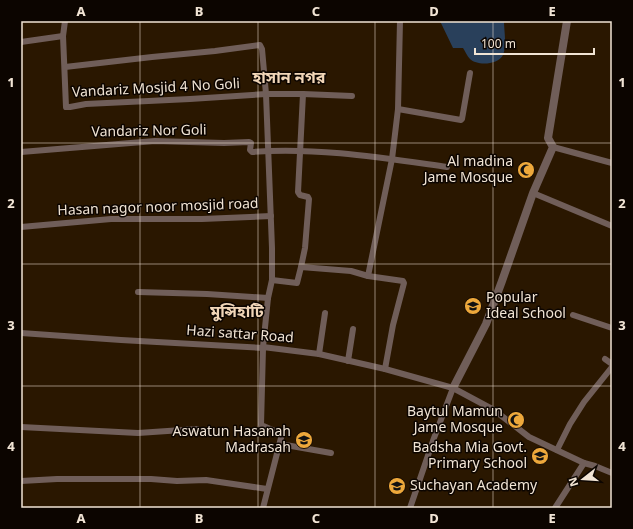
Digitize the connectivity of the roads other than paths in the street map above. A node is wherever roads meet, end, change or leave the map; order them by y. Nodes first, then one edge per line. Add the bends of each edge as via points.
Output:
1 (65, 21) edge
2 (400, 21) edge
3 (567, 21) edge
4 (63, 36) junction
5 (21, 42) edge
6 (65, 70) junction
7 (470, 73) dead end
8 (266, 94) junction
9 (303, 94) junction
10 (352, 96) dead end
11 (398, 110) junction
12 (553, 147) junction
13 (300, 150) junction
14 (268, 151) junction
15 (21, 152) edge
16 (392, 159) junction
17 (612, 162) edge
18 (447, 167) dead end
19 (533, 194) junction
20 (271, 216) junction
21 (612, 226) edge
22 (21, 227) edge
23 (301, 267) junction
24 (368, 276) junction
25 (272, 280) junction
26 (138, 292) dead end
27 (268, 298) junction
28 (325, 314) dead end
29 (573, 315) dead end
30 (612, 328) edge
31 (353, 329) dead end
32 (21, 333) edge
33 (263, 347) junction
34 (319, 354) junction
35 (605, 359) dead end
36 (348, 361) junction
37 (612, 366) edge
38 (385, 369) junction
39 (453, 388) junction
40 (21, 428) edge
41 (197, 429) dead end
42 (280, 444) junction
43 (557, 450) junction
44 (331, 453) dead end
45 (584, 463) junction
46 (612, 474) edge
47 (21, 481) edge
48 (267, 489) junction
49 (262, 508) edge
50 (410, 508) edge
51 (555, 508) edge

1 - 4 street
2 - 11 street
3 - 12 street via 548,138
4 - 5 street
4 - 6 street
6 - 8 street, Vandariz Mosjid 4 No Goli via 66,107
6 - 8 street via 260,45
7 - 11 street via 461,120
8 - 9 street, Vandariz Mosjid 4 No Goli
8 - 14 street
9 - 10 street, Vandariz Mosjid 4 No Goli
9 - 13 street
11 - 16 street
12 - 17 street
12 - 19 street
13 - 14 street
13 - 16 street
13 - 23 street via 298,194 308,197 309,200
14 - 15 street, Vandariz Nor Goli via 251,152 250,142 155,141
14 - 20 street
16 - 18 street
16 - 24 street
19 - 21 street
19 - 39 street via 486,324
20 - 22 street, Hasan nagor noor mosjid road via 111,219
20 - 25 street
23 - 24 street via 351,271
23 - 25 street via 298,283
24 - 38 street via 403,281 404,284
25 - 27 street
26 - 27 street
27 - 33 street
28 - 34 street
29 - 30 street
31 - 36 street
32 - 33 street, Hazi sattar Road
33 - 34 street, Hazi sattar Road
33 - 42 street via 261,425 282,434
34 - 36 street, Hazi sattar Road
35 - 37 street
36 - 38 street, Hazi sattar Road
37 - 43 street via 584,402
38 - 39 street, Hazi sattar Road
39 - 43 street, Hazi sattar Road via 494,410 529,437
39 - 50 street
40 - 41 street via 138,433
42 - 44 street
42 - 48 street
43 - 45 street, Hazi sattar Road
45 - 46 street, Hazi sattar Road
45 - 51 street
47 - 48 street via 206,480
48 - 49 street

